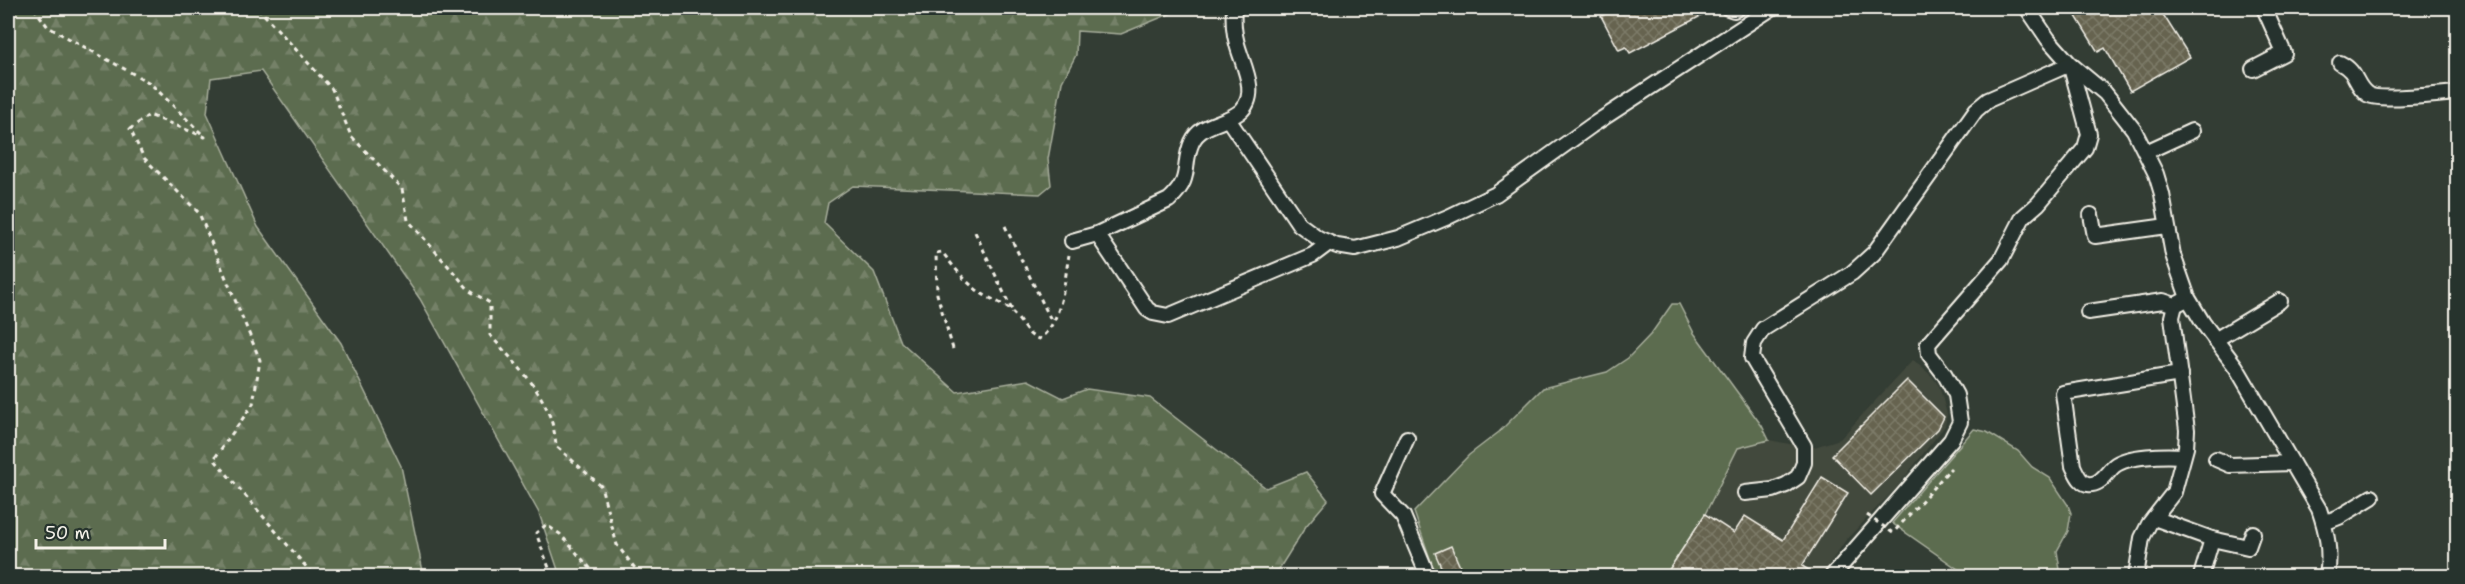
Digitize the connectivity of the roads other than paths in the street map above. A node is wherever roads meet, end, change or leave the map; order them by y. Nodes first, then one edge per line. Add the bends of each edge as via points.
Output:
1 (1234, 8) edge
2 (1728, 8) edge
3 (1738, 8) edge
4 (1772, 8) edge
5 (2027, 8) edge
6 (2264, 8) edge
7 (2340, 63) dead end
8 (2070, 64) junction
9 (2253, 69) dead end
10 (2457, 93) edge
11 (1228, 119) junction
12 (2192, 130) dead end
13 (2146, 152) junction
14 (2091, 215) dead end
15 (2167, 226) junction
16 (1097, 234) junction
17 (1072, 242) road end
18 (1329, 243) junction
19 (2188, 298) junction
20 (2280, 301) dead end
21 (2175, 305) junction
22 (2088, 312) dead end
23 (2215, 340) junction
24 (2180, 374) junction
25 (1407, 438) dead end
26 (2183, 456) junction
27 (2216, 459) dead end
28 (2292, 463) junction
29 (1745, 493) dead end
30 (2372, 497) dead end
31 (2154, 518) junction
32 (2324, 523) junction
33 (2253, 533) dead end
34 (2212, 539) junction
35 (2327, 575) edge
36 (1428, 576) edge
37 (1832, 576) edge
38 (2136, 576) edge
39 (2201, 576) edge
40 (2342, 576) edge

1 - 11 street via 1237,43 1249,90 1248,102
2 - 3 street
4 - 18 street via 1591,126 1496,194 1398,238 1355,249
5 - 8 street
6 - 9 street via 2284,53
7 - 10 street via 2351,69 2364,91 2376,98
8 - 13 street via 2105,93
8 - 29 street via 1982,105 1874,253 1852,273 1763,329 1754,343 1752,358 1804,446 1804,464 1798,477 1786,485
8 - 37 street via 2089,134 2085,148 2023,217 2001,260 1928,344 1929,354 1956,395 1960,422 1951,440
11 - 16 street via 1198,133 1191,143 1185,180 1169,200
11 - 18 street via 1299,224
12 - 13 street
13 - 15 street via 2162,194
14 - 15 street via 2095,236
15 - 19 street
16 - 17 street
16 - 18 street via 1147,309 1168,316 1313,255
19 - 21 street
19 - 23 street
20 - 23 street
21 - 22 street via 2163,301
21 - 24 street via 2172,317
23 - 28 street via 2236,367
24 - 26 street via 2187,430
24 - 26 street via 2062,393 2073,466 2085,483 2102,479 2121,461
25 - 36 street via 1382,494 1403,516
26 - 31 street via 2174,492
27 - 28 street via 2229,465
28 - 32 street
30 - 32 street
31 - 34 street
31 - 38 street via 2142,538
32 - 35 street via 2329,548
33 - 34 street via 2248,547
34 - 39 street
35 - 40 street

